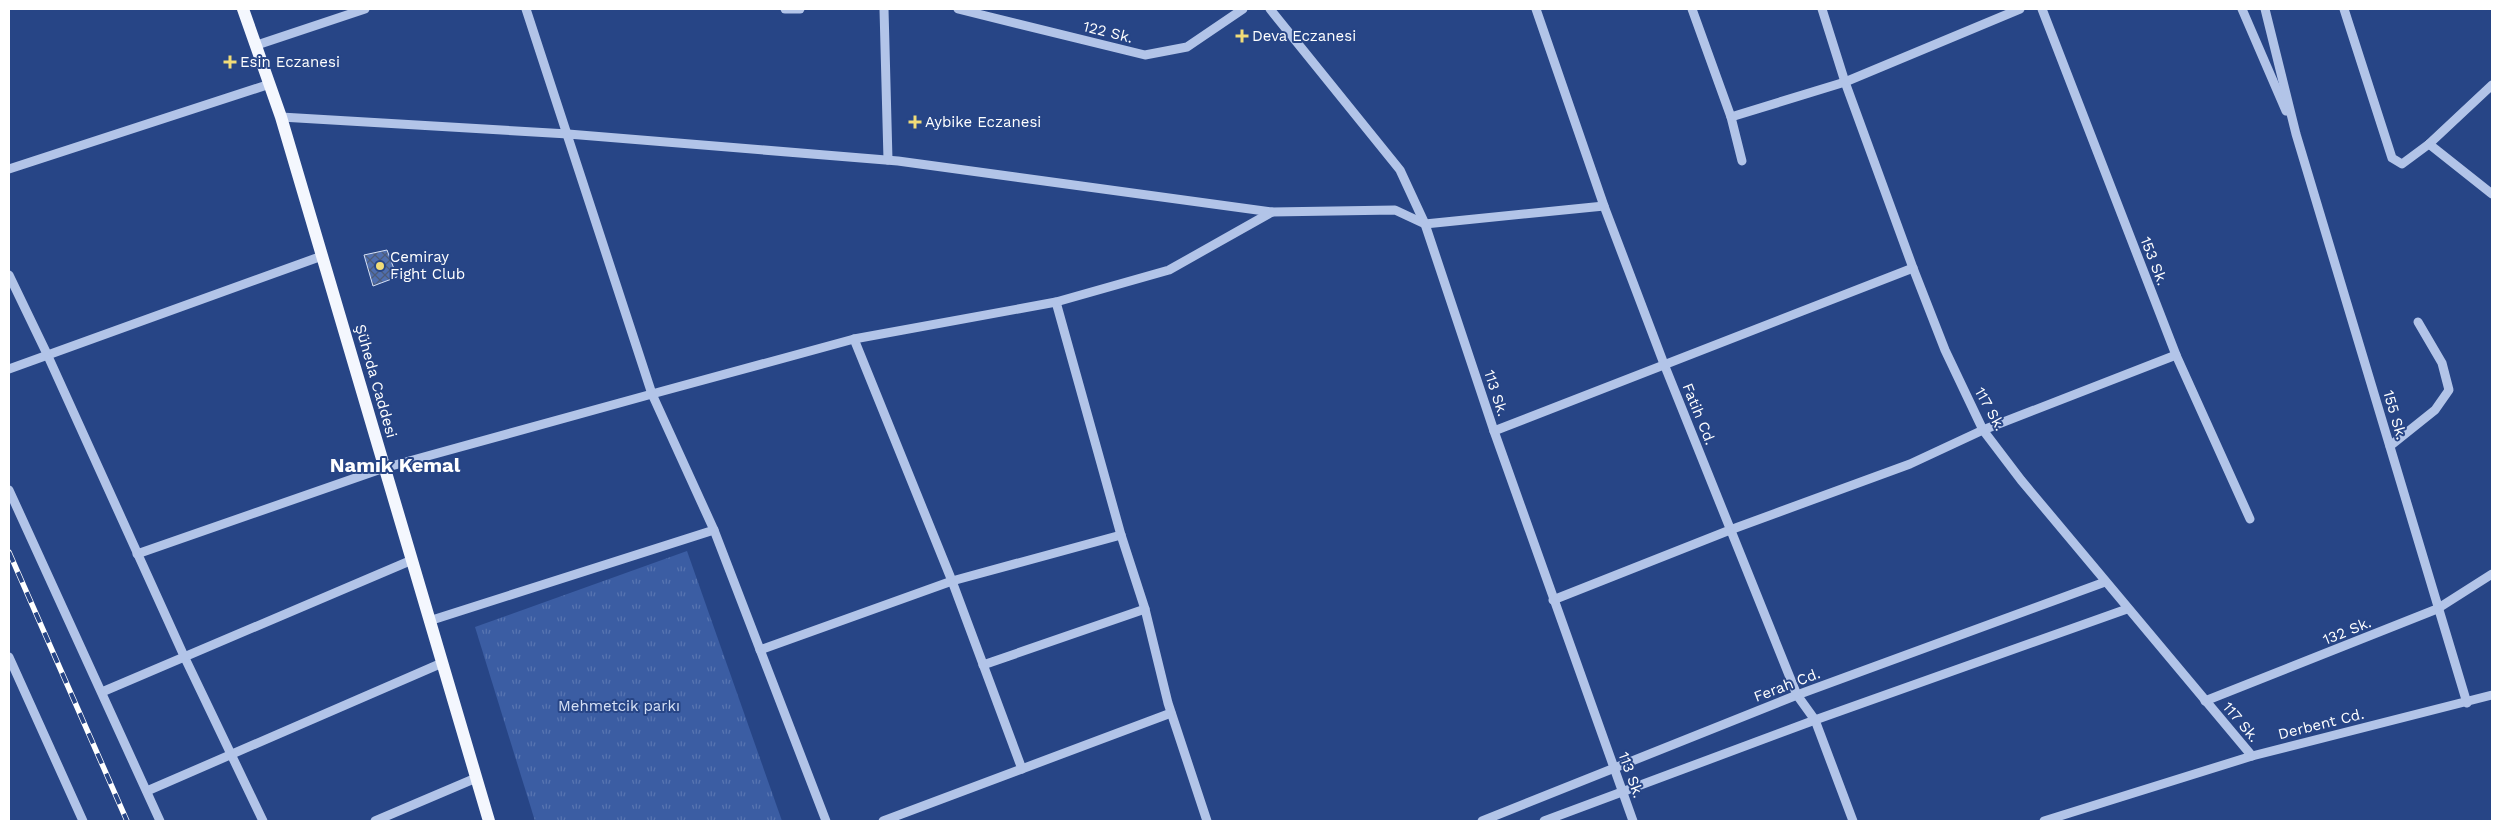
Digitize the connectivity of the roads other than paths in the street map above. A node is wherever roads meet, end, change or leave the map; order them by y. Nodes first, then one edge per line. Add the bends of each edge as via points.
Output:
1 (243, 9) edge
2 (365, 9) edge
3 (526, 9) edge
4 (785, 9) edge
5 (800, 9) edge
6 (884, 9) edge
7 (958, 9) edge
8 (1243, 9) edge
9 (1270, 9) edge
10 (1536, 9) edge
11 (1692, 9) edge
12 (1824, 9) edge
13 (2020, 9) edge
14 (2042, 9) edge
15 (2242, 9) edge
16 (2344, 9) edge
17 (2269, 10) edge
18 (256, 45) junction
19 (1845, 82) junction
20 (270, 84) junction
21 (2492, 84) edge
22 (281, 116) junction
23 (1731, 117) junction
24 (568, 134) junction
25 (2296, 134) junction
26 (2429, 144) junction
27 (888, 160) junction
28 (1742, 161) dead end
29 (9, 169) edge
30 (2492, 194) edge
31 (1604, 206) junction
32 (1272, 212) junction
33 (1425, 224) junction
34 (322, 256) junction
35 (1913, 268) junction
36 (9, 275) edge
37 (1056, 302) junction
38 (2418, 322) dead end
39 (854, 339) junction
40 (47, 354) junction
41 (2176, 356) junction
42 (1664, 364) junction
43 (9, 369) edge
44 (652, 394) junction
45 (1983, 430) junction
46 (1494, 431) junction
47 (2390, 446) junction
48 (384, 468) junction
49 (9, 490) edge
50 (2250, 518) dead end
51 (714, 530) junction
52 (1730, 530) junction
53 (1121, 535) junction
54 (137, 554) junction
55 (412, 560) junction
56 (2492, 574) edge
57 (952, 581) junction
58 (2105, 582) junction
59 (1553, 600) junction
60 (1145, 609) junction
61 (2127, 609) junction
62 (2438, 609) junction
63 (430, 621) junction
64 (760, 650) junction
65 (184, 656) junction
66 (9, 657) edge
67 (442, 663) junction
68 (983, 664) junction
69 (102, 692) junction
70 (1796, 695) junction
71 (2492, 695) edge
72 (2206, 702) junction
73 (2467, 703) junction
74 (1172, 713) junction
75 (1815, 720) junction
76 (231, 755) junction
77 (2252, 756) junction
78 (1022, 769) junction
79 (1614, 770) junction
80 (476, 778) junction
81 (1622, 790) junction
82 (147, 792) junction
83 (83, 821) edge
84 (160, 821) edge
85 (263, 821) edge
86 (375, 821) edge
87 (488, 821) edge
88 (826, 821) edge
89 (883, 821) edge
90 (1207, 821) edge
91 (1482, 821) edge
92 (1544, 821) edge
93 (1633, 821) edge
94 (1853, 821) edge
95 (2044, 821) edge

1 - 18 main road, Şüheda Caddesi
2 - 18 street
3 - 24 street
4 - 5 street
6 - 27 street
7 - 8 street, 122 Sk. via 1145,55 1187,47
9 - 33 street, 113 Sk. via 1400,170
10 - 31 street, Fatih Cd.
11 - 23 street
12 - 19 street, 117 Sk.
13 - 19 street
14 - 41 street, 153 Sk.
15 - 25 street, 155 Sk.
16 - 26 street via 2392,158 2402,164
17 - 25 street, 155 Sk.
18 - 20 main road, Şüheda Caddesi
19 - 23 street
19 - 35 street, 117 Sk.
20 - 22 main road, Şüheda Caddesi
20 - 29 street
21 - 26 street
22 - 24 street
22 - 34 main road, Şüheda Caddesi
23 - 28 street
24 - 27 street
24 - 44 street
25 - 47 street, 155 Sk.
26 - 30 street
27 - 32 street
31 - 33 street
31 - 42 street, Fatih Cd.
32 - 33 street via 1395,210
32 - 37 street via 1169,270
33 - 46 street, 113 Sk.
34 - 40 street
34 - 48 main road, Şüheda Caddesi
35 - 42 street
35 - 45 street, 117 Sk. via 1945,350
36 - 40 street
37 - 39 street
37 - 53 street
38 - 47 street via 2442,363 2449,390 2435,410
39 - 44 street
39 - 57 street
40 - 43 street
40 - 54 street
41 - 45 street
41 - 50 street, 153 Sk.
42 - 46 street
42 - 52 street, Fatih Cd.
44 - 48 street
44 - 51 street
45 - 52 street via 1910,464
45 - 58 street, 117 Sk.
46 - 59 street, 113 Sk.
47 - 62 street, 155 Sk.
48 - 54 street
48 - 55 main road, Şüheda Caddesi
49 - 69 street
51 - 63 street
51 - 64 street
52 - 59 street
52 - 70 street, Fatih Cd.
53 - 57 street
53 - 60 street
54 - 65 street
55 - 63 main road, Şüheda Caddesi
55 - 65 street
56 - 62 street, 132 Sk.
57 - 64 street
57 - 68 street
58 - 61 street, 117 Sk.
58 - 70 street, Ferah Cd.
59 - 79 street, 113 Sk.
60 - 68 street
60 - 74 street
61 - 72 street, 117 Sk.
61 - 75 street
62 - 72 street, 132 Sk.
62 - 73 street, 155 Sk.
63 - 67 main road, Şüheda Caddesi
64 - 88 street
65 - 69 street
65 - 76 street
66 - 83 street
67 - 76 street
67 - 80 main road, Şüheda Caddesi
68 - 78 street
69 - 82 street
70 - 75 street, Fatih Cd.
70 - 79 street, Ferah Cd.
71 - 73 street, Derbent Cd.
72 - 77 street, 117 Sk.
73 - 77 street, Derbent Cd.
74 - 78 street
74 - 90 street
75 - 81 street
75 - 94 street, Fatih Cd.
76 - 82 street
76 - 85 street
77 - 95 street, Derbent Cd.
78 - 89 street
79 - 81 street, 113 Sk.
79 - 91 street, Ferah Cd.
80 - 86 street
80 - 87 main road, Şüheda Caddesi
81 - 92 street
81 - 93 street, 113 Sk.
82 - 84 street

